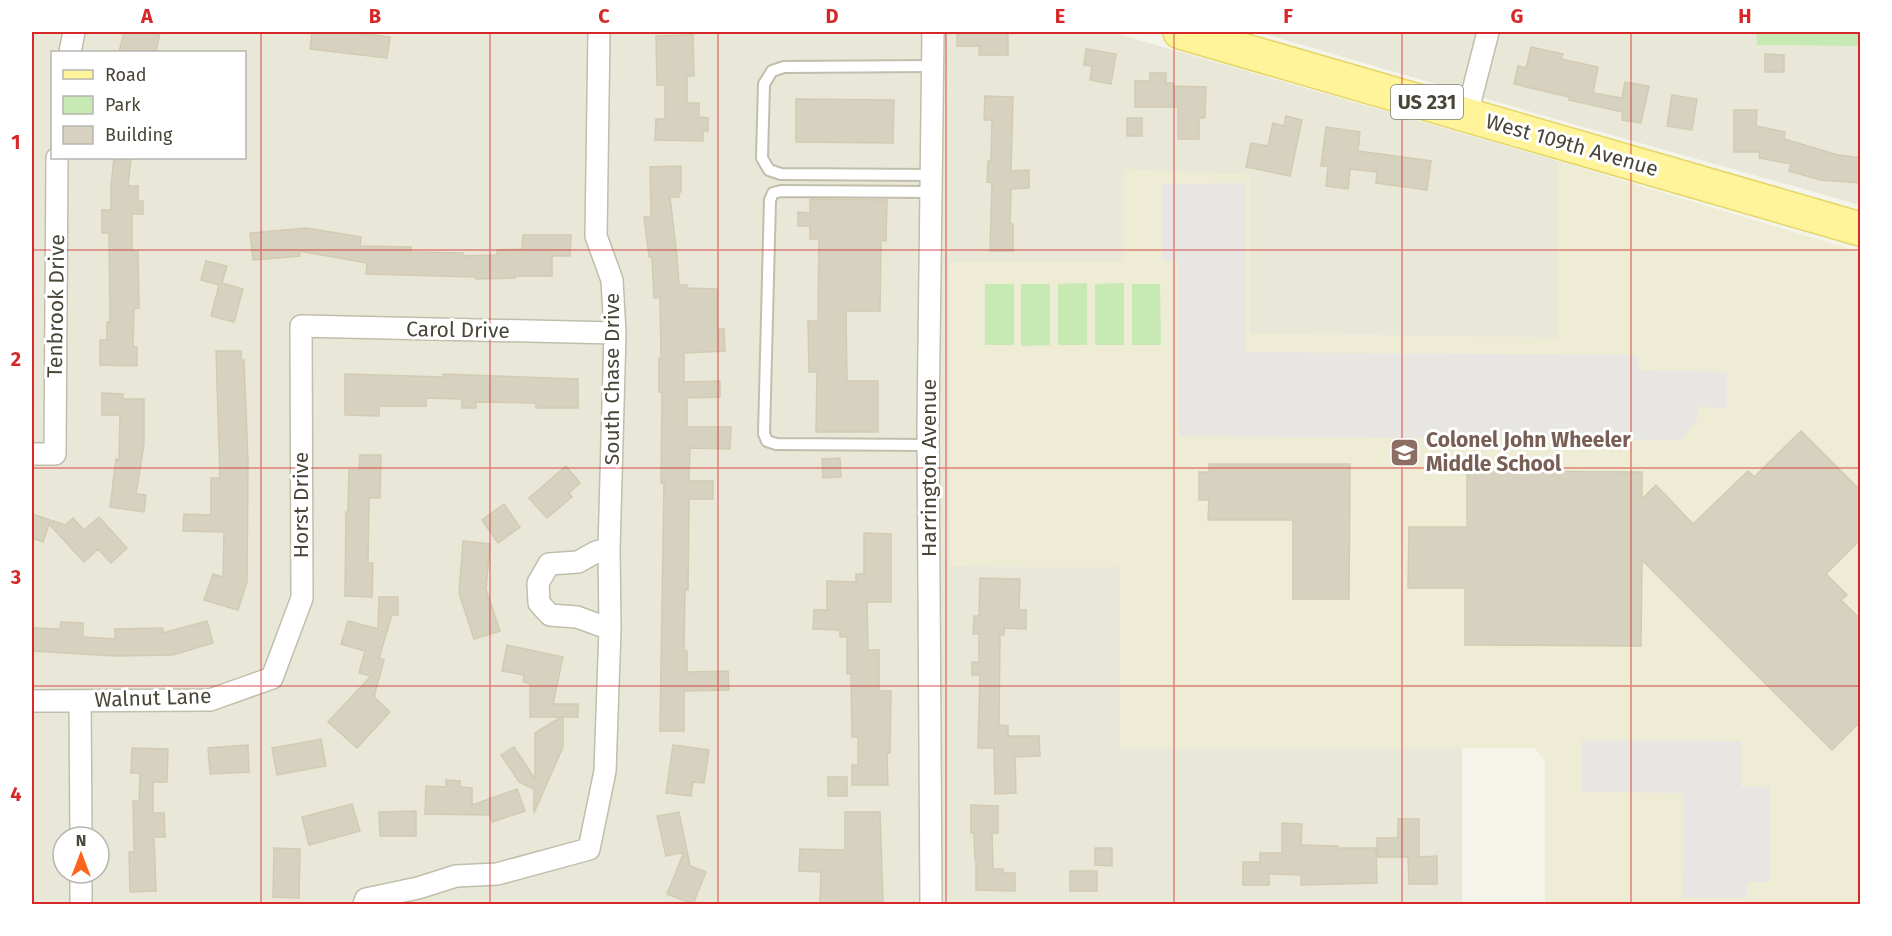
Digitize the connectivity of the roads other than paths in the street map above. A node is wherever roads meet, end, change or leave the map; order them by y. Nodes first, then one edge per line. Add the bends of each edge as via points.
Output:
1 (74, 32) edge
2 (599, 32) edge
3 (933, 32) edge
4 (1180, 32) edge
5 (1488, 32) edge
6 (70, 51) edge
7 (932, 66) junction
8 (1467, 114) junction
9 (57, 159) edge
10 (931, 183) junction
11 (1860, 229) edge
12 (301, 326) joint
13 (615, 333) junction
14 (929, 445) junction
15 (32, 454) edge
16 (609, 549) junction
17 (610, 629) junction
18 (272, 678) joint
19 (32, 701) edge
20 (80, 701) junction
21 (81, 825) edge
22 (81, 885) edge
23 (81, 904) edge
24 (364, 904) edge
25 (931, 904) edge

1 - 6 street
2 - 13 street, South Chase Drive via 596,236 612,280
3 - 7 street, Harrington Avenue
4 - 8 main road, West 109th Avenue / US 231
5 - 8 street
7 - 10 street, Harrington Avenue
7 - 10 lane via 784,67 772,71 764,84 762,158 769,170 781,174
8 - 11 main road, West 109th Avenue / US 231
9 - 15 street, Tenbrook Drive via 55,454
10 - 14 street, Harrington Avenue
10 - 14 lane via 773,193 764,434 767,441 776,444
12 - 13 street, Carol Drive
12 - 18 street, Horst Drive via 302,598
13 - 16 street, South Chase Drive
14 - 25 street, Harrington Avenue
16 - 17 street, South Chase Drive
16 - 17 street via 578,562 549,564 538,583 539,603 550,615 577,617
17 - 24 street, South Chase Drive via 605,771 589,849 497,874 456,876 366,899
18 - 20 street, Walnut Lane via 210,700
19 - 20 street, Walnut Lane
20 - 21 street
22 - 23 street

